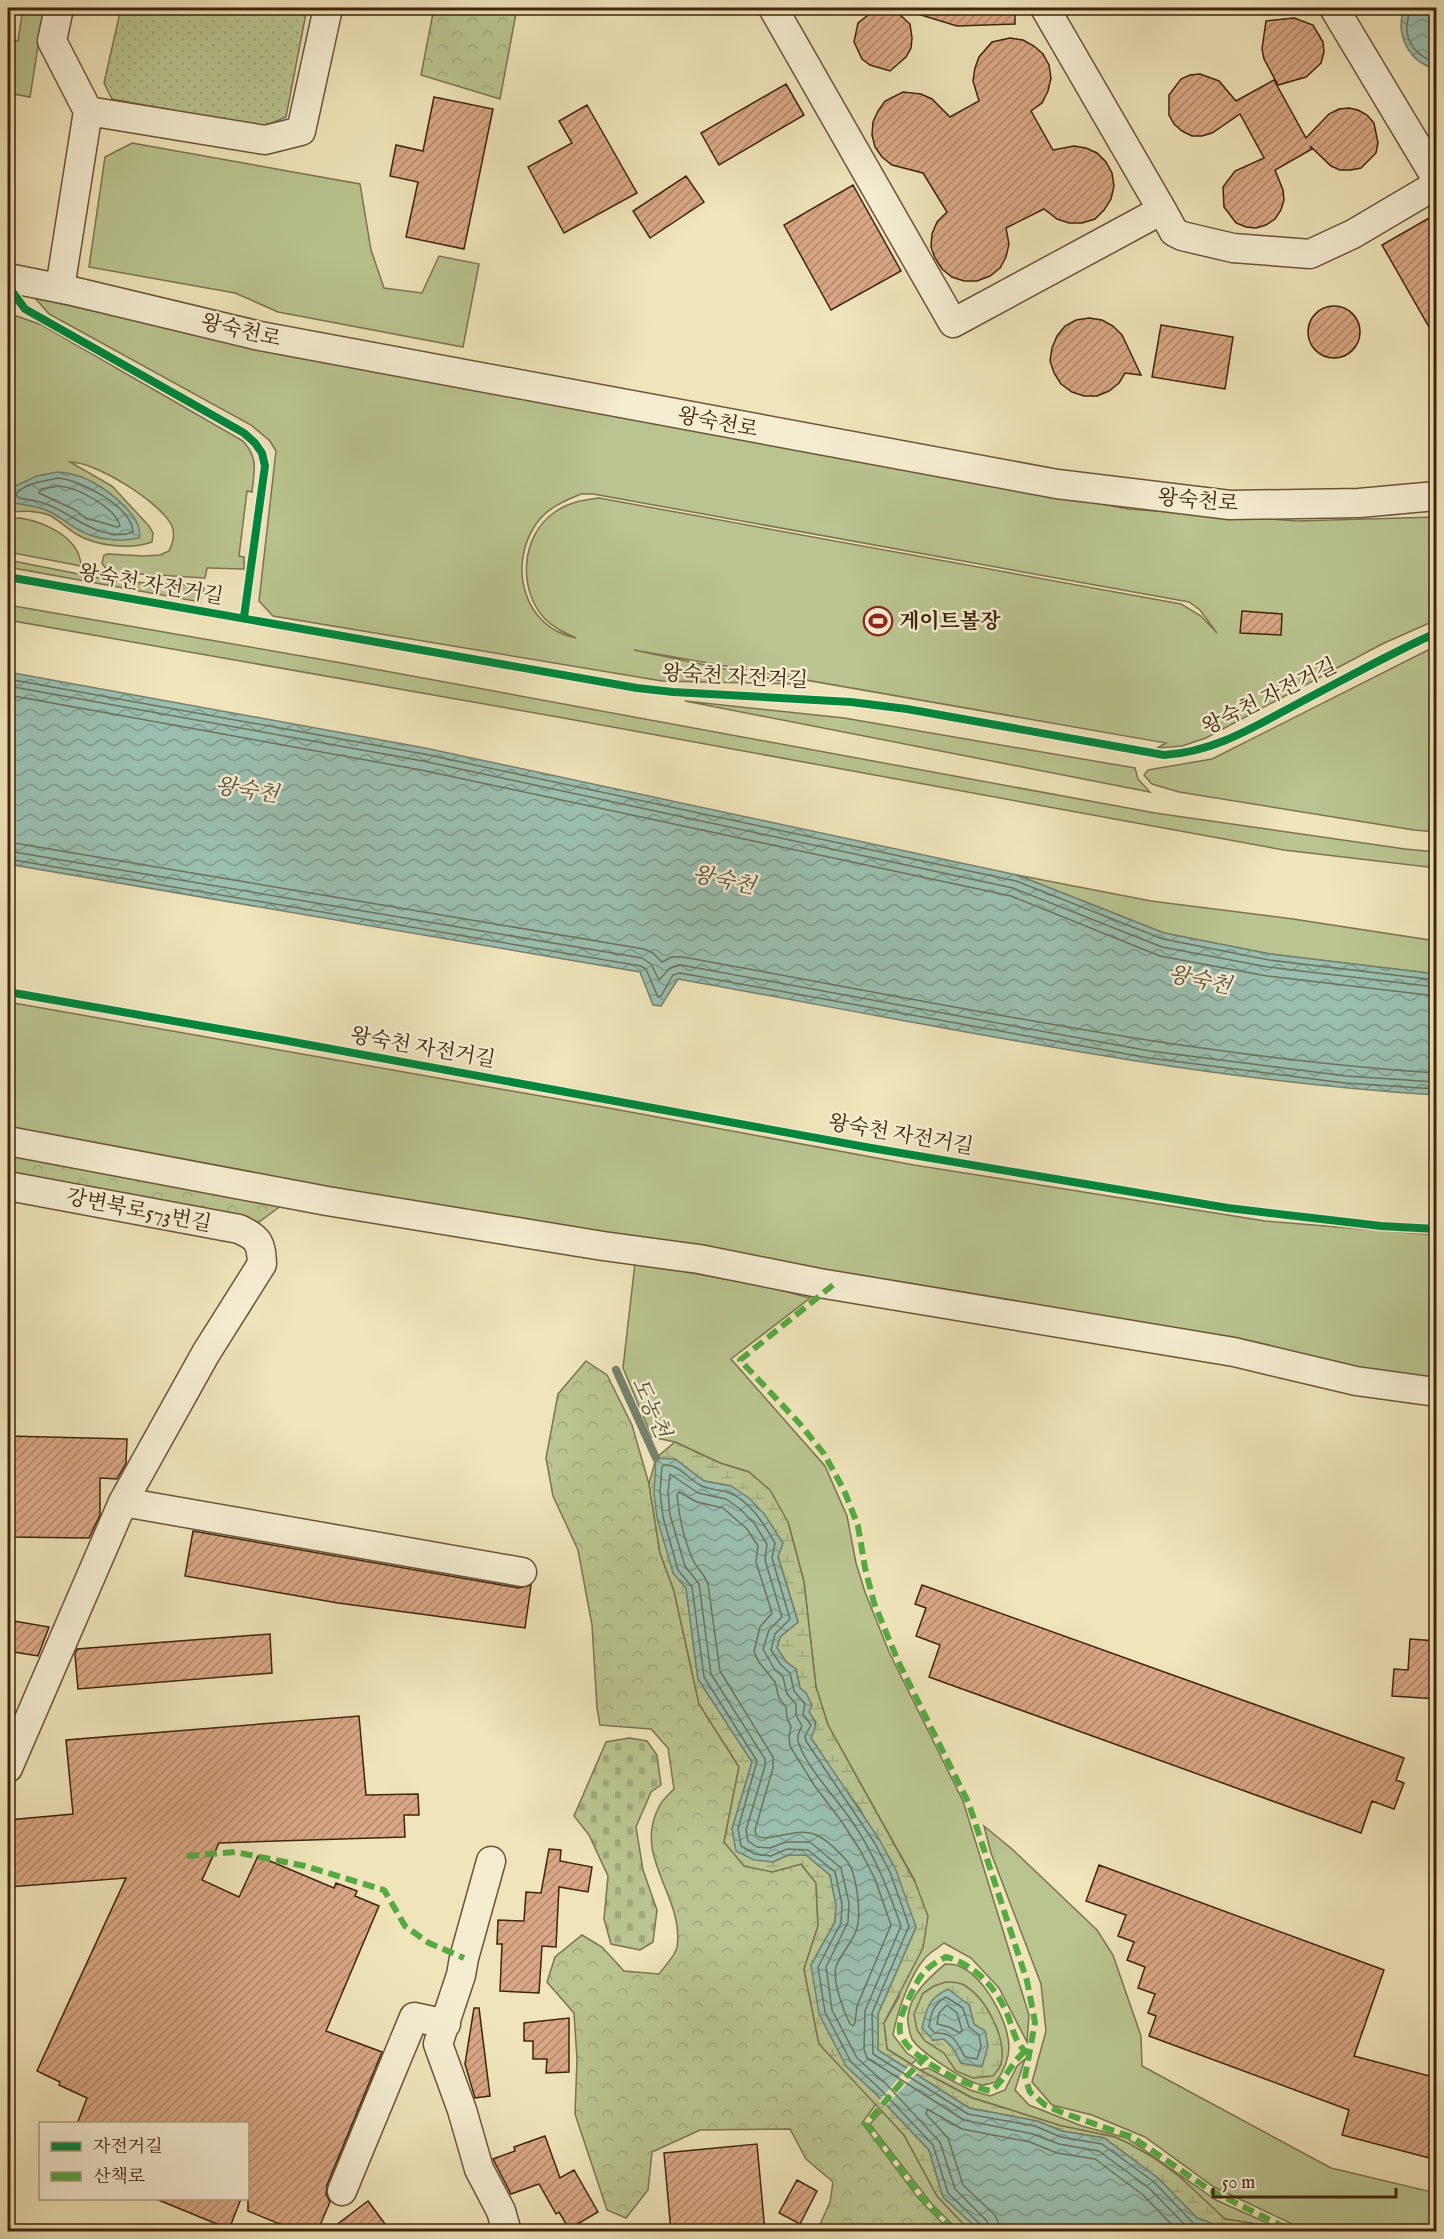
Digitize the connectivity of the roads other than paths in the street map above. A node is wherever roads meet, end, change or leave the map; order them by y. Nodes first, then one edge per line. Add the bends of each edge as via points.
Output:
1 (59, 8) edge
2 (328, 8) edge
3 (772, 8) edge
4 (1045, 8) edge
5 (1334, 8) edge
6 (88, 111) junction
7 (1437, 178) edge
8 (1437, 184) edge
9 (1162, 210) junction
10 (8, 278) edge
11 (60, 288) junction
12 (1437, 496) edge
13 (8, 1140) edge
14 (8, 1186) edge
15 (1437, 1392) edge
16 (123, 1502) junction
17 (522, 1572) dead end
18 (8, 1768) edge
19 (491, 1862) dead end
20 (446, 2024) junction
21 (342, 2191) dead end
22 (507, 2232) edge

1 - 6 street via 52,41
2 - 6 street via 301,131 265,140
3 - 9 street via 953,323
4 - 9 street
5 - 7 street
6 - 11 street
8 - 9 street via 1353,234 1310,254 1233,248 1182,236 1174,232
10 - 11 street, 왕숙천로
11 - 12 street, 왕숙천로 via 260,336 1057,484 1230,505 1359,503
13 - 15 street via 327,1201 699,1259 819,1283 1234,1352 1356,1381
14 - 16 street, 강변북로573번길 via 240,1229 254,1236 262,1249 262,1264 206,1353
16 - 17 street
16 - 18 street
19 - 20 street
20 - 21 street via 414,2017
20 - 22 street via 438,2044 479,2169 501,2211

